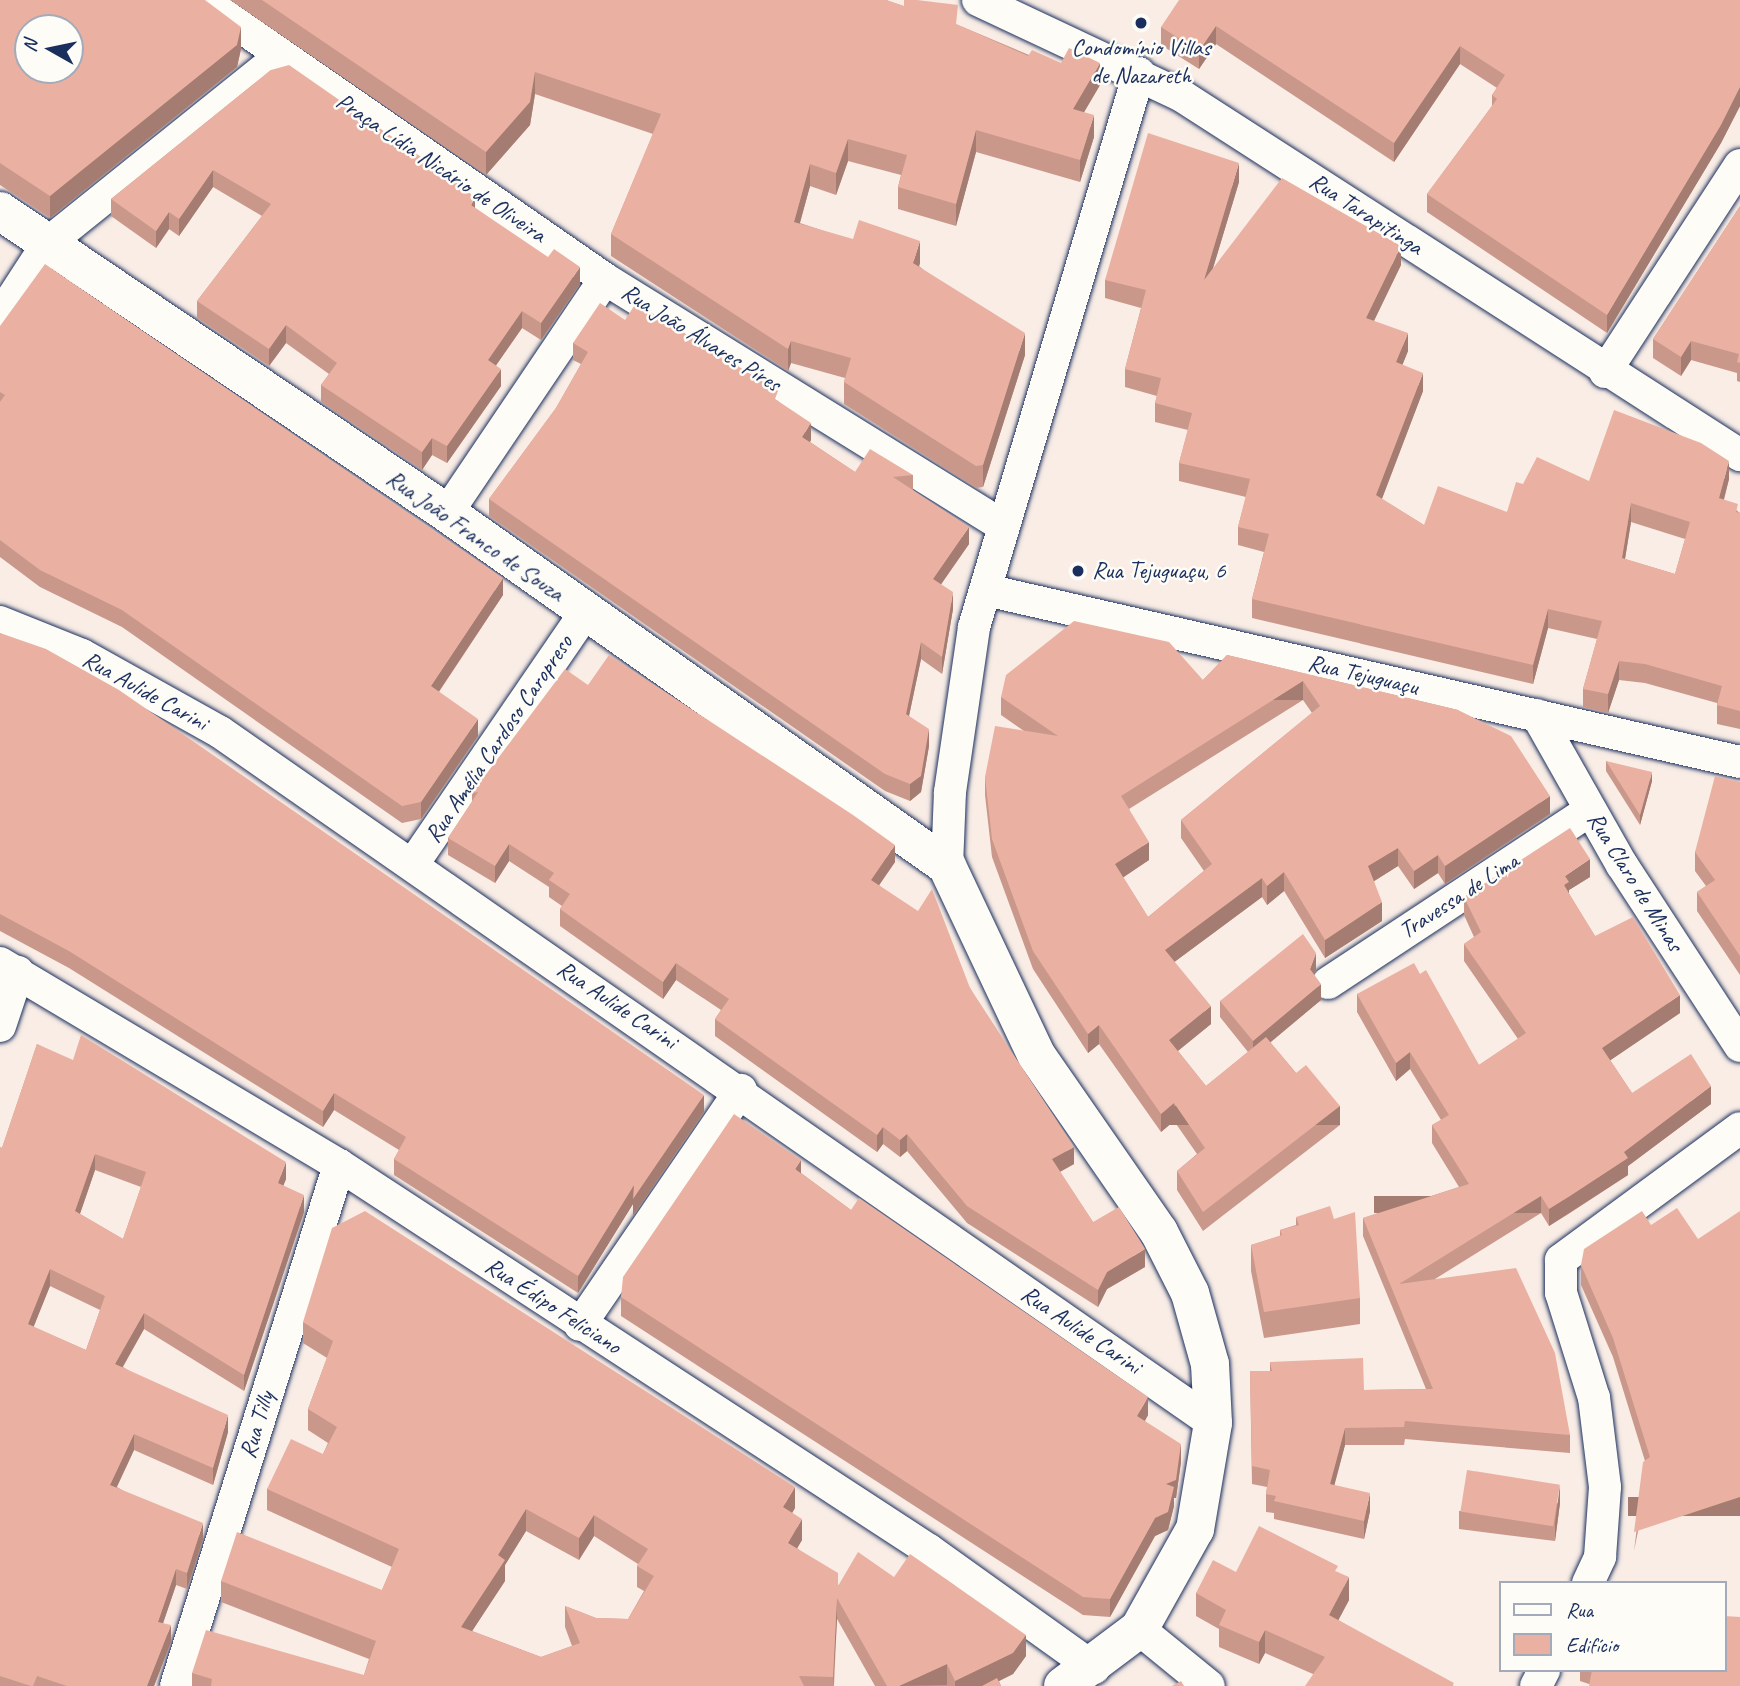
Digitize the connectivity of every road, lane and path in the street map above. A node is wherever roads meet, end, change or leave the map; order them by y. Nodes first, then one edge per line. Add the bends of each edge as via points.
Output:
1 (202, 0) edge
2 (978, 0) edge
3 (278, 58) junction
4 (1139, 73) junction
5 (1740, 165) edge
6 (0, 211) edge
7 (48, 243) junction
8 (605, 279) junction
9 (0, 317) edge
10 (1605, 372) junction
11 (1740, 455) edge
12 (447, 513) junction
13 (1001, 525) junction
14 (986, 590) junction
15 (584, 613) junction
16 (0, 622) edge
17 (1537, 715) junction
18 (1740, 762) edge
19 (1590, 810) junction
20 (412, 864) junction
21 (947, 866) junction
22 (9, 967) edge
23 (1328, 983) dead end
24 (0, 1026) edge
25 (1740, 1046) edge
26 (741, 1090) junction
27 (1740, 1128) edge
28 (339, 1165) junction
29 (580, 1325) junction
30 (1213, 1423) junction
31 (1589, 1581) edge
32 (1139, 1629) junction
33 (1079, 1677) edge
34 (176, 1686) edge
35 (1209, 1686) edge

1 - 3 street, Praça Lídia Nicário de Oliveira
2 - 4 street, Rua Tarapitinga
3 - 7 street
3 - 8 street, Praça Lídia Nicário de Oliveira
4 - 10 street, Rua Tarapitinga
4 - 13 street
5 - 10 street
6 - 7 street, Rua João Franco de Souza
7 - 9 street
7 - 12 street, Rua João Franco de Souza
8 - 12 street, Rua João Álvares Píres
8 - 13 street, Rua João Álvares Píres
10 - 11 street, Rua Tarapitinga
12 - 15 street, Rua João Franco de Souza
13 - 14 street
14 - 17 street, Rua Tejuguaçu
14 - 21 street via 960,703
15 - 20 street, Rua Amélia Cardoso Caropreso
15 - 21 street, Rua João Franco de Souza
16 - 20 street, Rua Aulide Carini via 82,655 220,732
17 - 18 street, Rua Tejuguaçu
17 - 19 street, Rua Claro de Minas
19 - 23 street, Travessa de Lima
19 - 25 street, Rua Claro de Minas
20 - 26 street, Rua Aulide Carini
21 - 30 street via 1037,1056 1159,1232 1190,1293 1210,1364
22 - 24 street
22 - 28 street, Rua Édipo Feliciano
26 - 29 street
26 - 30 street, Rua Aulide Carini
27 - 31 street via 1572,1246 1561,1260 1561,1293 1594,1398 1605,1487 1600,1557
28 - 29 street, Rua Édipo Feliciano
28 - 34 street, Rua Tilly
29 - 33 street, Rua Édipo Feliciano via 929,1550
30 - 32 street via 1195,1528
32 - 33 street
32 - 35 street

